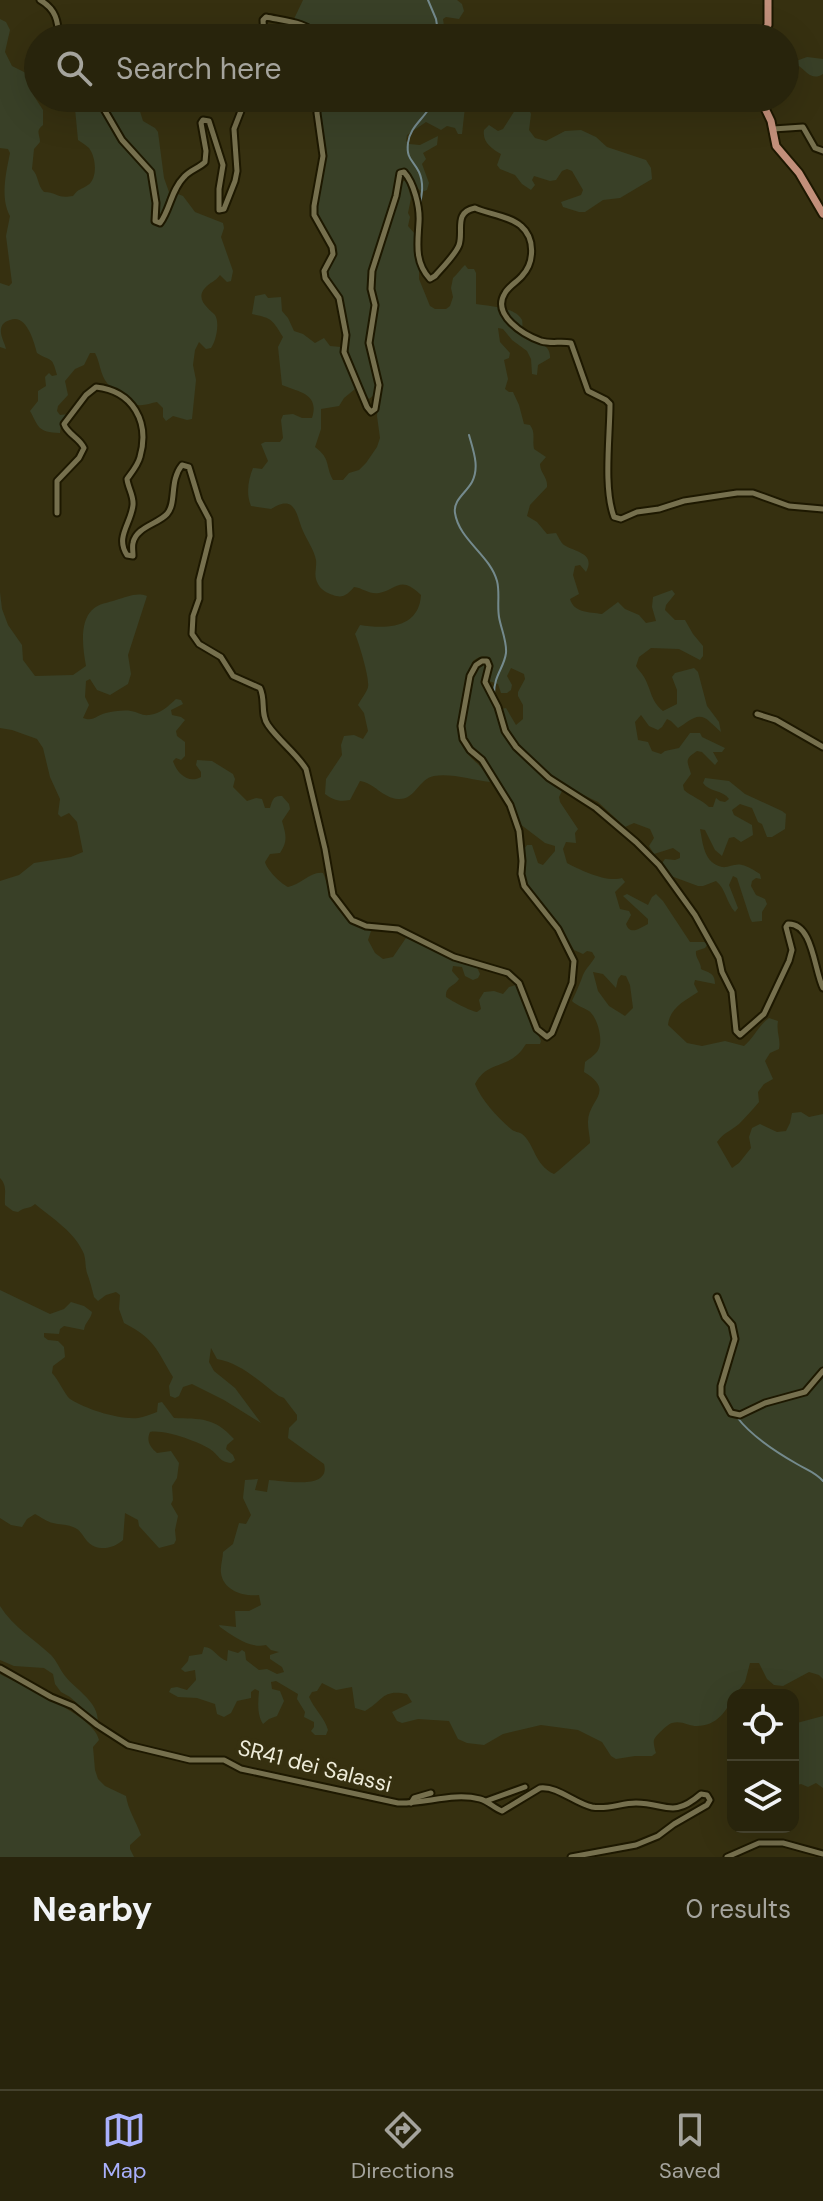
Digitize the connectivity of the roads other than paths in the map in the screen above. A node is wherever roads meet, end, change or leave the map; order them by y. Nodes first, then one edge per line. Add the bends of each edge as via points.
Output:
1 (40, 0) edge
2 (768, 0) edge
3 (57, 24) edge
4 (263, 24) edge
5 (297, 24) edge
6 (768, 24) edge
7 (106, 112) edge
8 (241, 112) edge
9 (317, 112) edge
10 (766, 112) edge
11 (773, 129) junction
12 (823, 151) edge
13 (823, 214) edge
14 (823, 509) edge
15 (57, 513) dead end
16 (757, 714) dead end
17 (823, 747) edge
18 (823, 988) edge
19 (717, 1297) dead end
20 (823, 1371) edge
21 (0, 1668) edge
22 (525, 1787) dead end
23 (431, 1793) dead end
24 (486, 1801) junction
25 (410, 1804) junction
26 (823, 1854) edge
27 (571, 1857) edge
28 (727, 1857) edge

1 - 3 street
2 - 6 main road
4 - 5 street via 266,17
7 - 8 street via 151,172 155,221 160,223 179,183 205,162 203,120 209,121 221,156 219,210 224,209 237,171 234,129
9 - 14 street via 323,156 314,215 333,254 325,278 339,298 344,352 371,412 379,385 369,343 375,305 372,271 404,172 419,214 418,254 430,279 459,245 460,221 469,209 512,221 527,234 531,255 524,274 504,295 504,313 533,338 571,343 588,391 610,404 614,517 737,493
10 - 11 main road
11 - 12 street via 803,127 815,148
11 - 13 main road via 776,146
15 - 18 street via 57,481 84,448 64,424 91,390 105,388 128,401 142,433 140,456 127,479 133,500 123,549 133,556 135,538 168,513 176,475 182,465 189,467 210,536 192,634 221,657 233,676 260,688 268,726 306,769 333,895 352,920 398,929 454,957 508,973 519,983 540,1034 552,1033 572,983 574,961 558,929 524,886 519,831 510,805 463,739 470,676 476,665 487,661 485,682 516,747 636,842 695,915 732,992 740,1035 764,1014 789,961 788,924 799,927 810,943
16 - 17 street
19 - 20 street via 735,1339 721,1386 731,1413 740,1415 805,1392
21 - 25 street, SR41 dei Salassi via 73,1706 128,1745 190,1760 224,1760 241,1769
22 - 24 street
23 - 25 street
24 - 25 street, SR41 dei Salassi via 463,1797
24 - 27 street, SR41 dei Salassi via 502,1811 545,1787 591,1807 638,1803 676,1809 701,1794 710,1800 658,1836
26 - 28 street via 783,1843 759,1843

